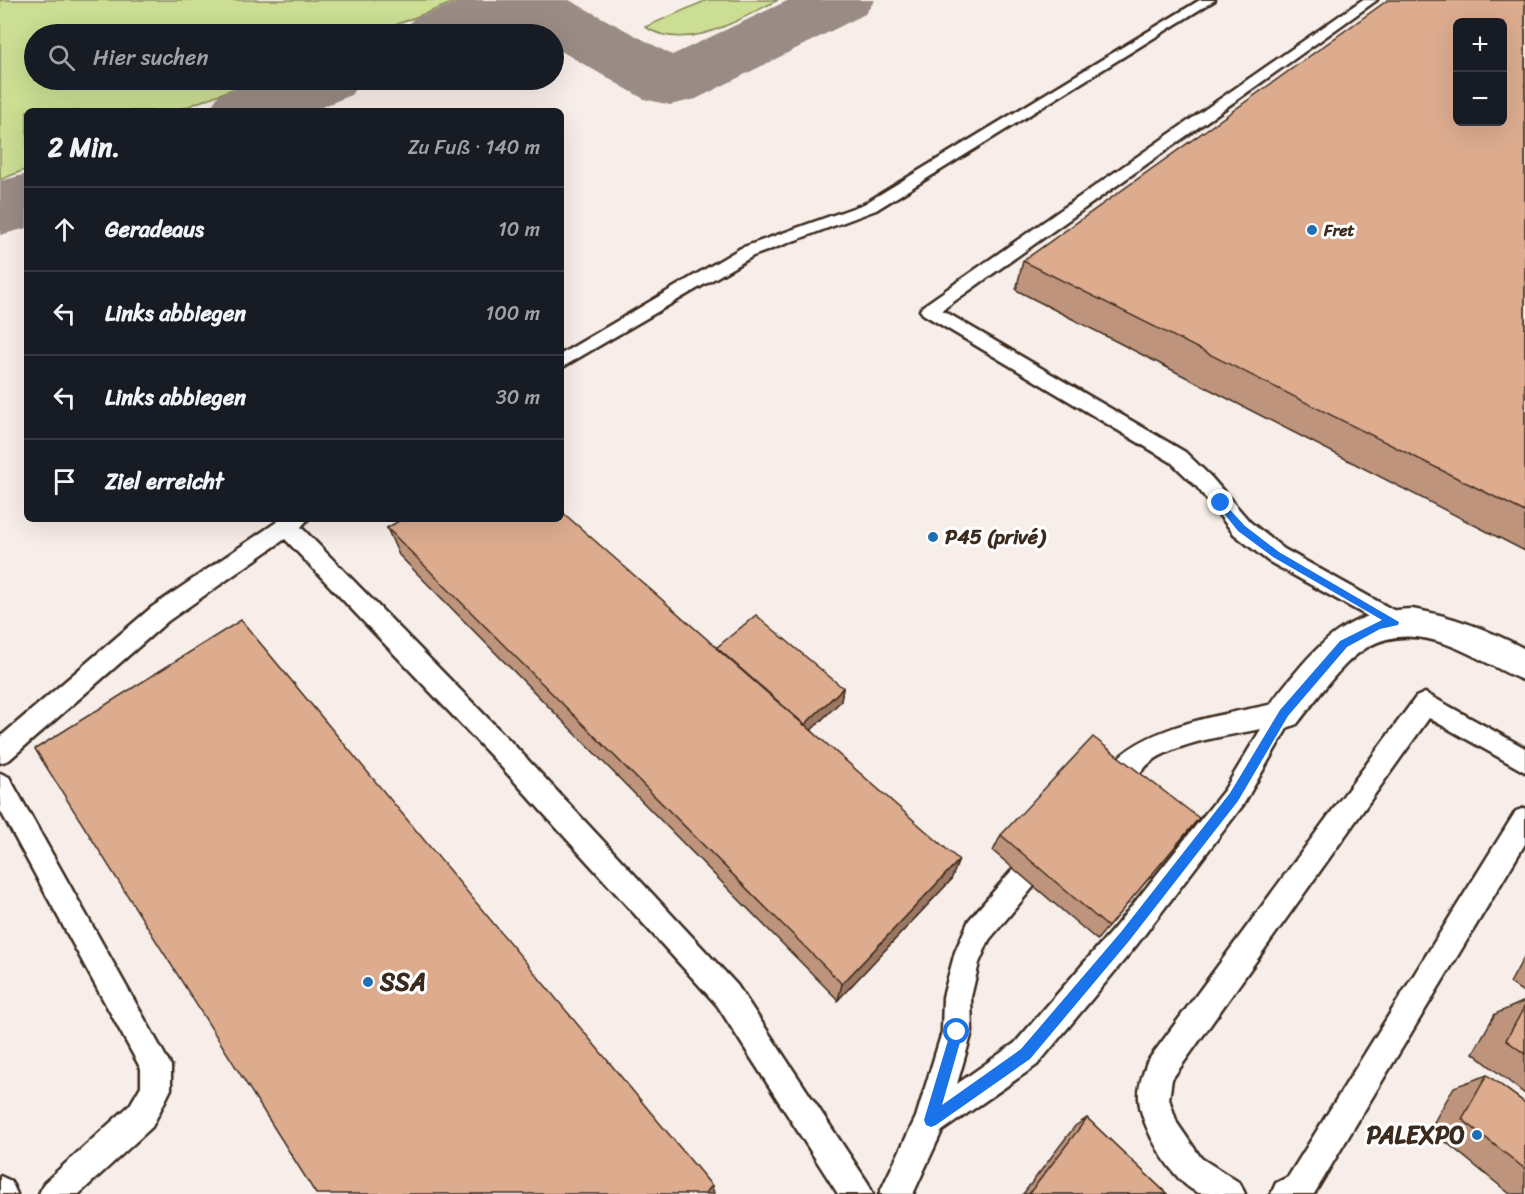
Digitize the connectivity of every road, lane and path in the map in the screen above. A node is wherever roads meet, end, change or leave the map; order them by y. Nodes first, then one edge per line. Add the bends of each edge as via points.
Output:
1 (1209, 0) edge
2 (1371, 0) edge
3 (564, 360) edge
4 (291, 522) edge
5 (1394, 622) junction
6 (1525, 666) edge
7 (1284, 713) junction
8 (0, 752) edge
9 (1525, 761) edge
10 (1115, 780) edge
11 (0, 785) edge
12 (1525, 820) edge
13 (1024, 877) edge
14 (931, 1120) junction
15 (55, 1194) edge
16 (857, 1194) edge
17 (895, 1194) edge
18 (1228, 1194) edge
19 (1287, 1194) edge

1 - 3 lane via 870,207 747,252
2 - 5 lane via 929,310 1178,457 1242,528 1276,555
4 - 8 lane via 160,614
4 - 16 lane via 727,995
5 - 6 street via 1436,626 1463,635
5 - 7 street via 1378,625 1344,644
7 - 10 lane via 1179,736 1147,750
7 - 14 lane via 1234,797 1125,937 1026,1054
9 - 18 lane via 1425,704 1158,1072 1154,1099 1164,1131 1190,1169
11 - 15 lane via 156,1066 156,1089 141,1116
12 - 19 lane via 1299,1188
13 - 14 lane via 979,930 964,962 957,997 957,1032
14 - 17 lane

